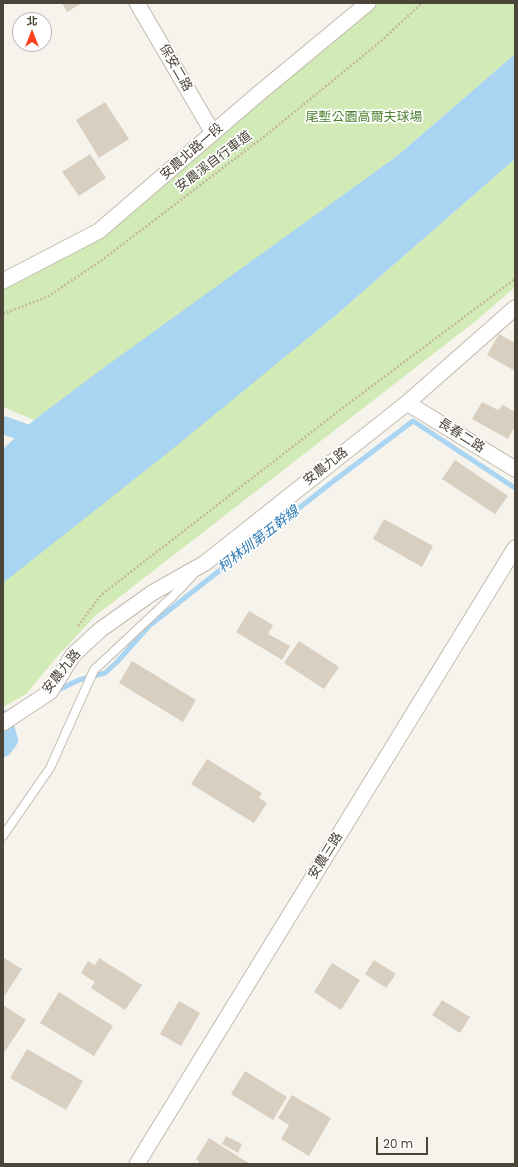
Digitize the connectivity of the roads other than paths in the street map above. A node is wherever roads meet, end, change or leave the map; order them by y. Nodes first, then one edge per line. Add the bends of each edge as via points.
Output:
1 (137, 3) edge
2 (368, 3) edge
3 (213, 133) junction
4 (3, 281) edge
5 (515, 308) edge
6 (407, 403) junction
7 (515, 469) edge
8 (515, 548) edge
9 (205, 563) junction
10 (7, 720) edge
11 (3, 836) edge
12 (137, 1164) edge

1 - 3 street, 保安二路
2 - 3 street, 安農北路一段
3 - 4 street, 安農北路一段 via 99,231
5 - 6 street, 安農九路
6 - 7 street, 長春二路
6 - 9 street, 安農九路
8 - 12 street, 安農三路
9 - 10 street, 安農九路 via 152,593 100,630 74,656 50,692
9 - 11 lane via 94,670 50,768

